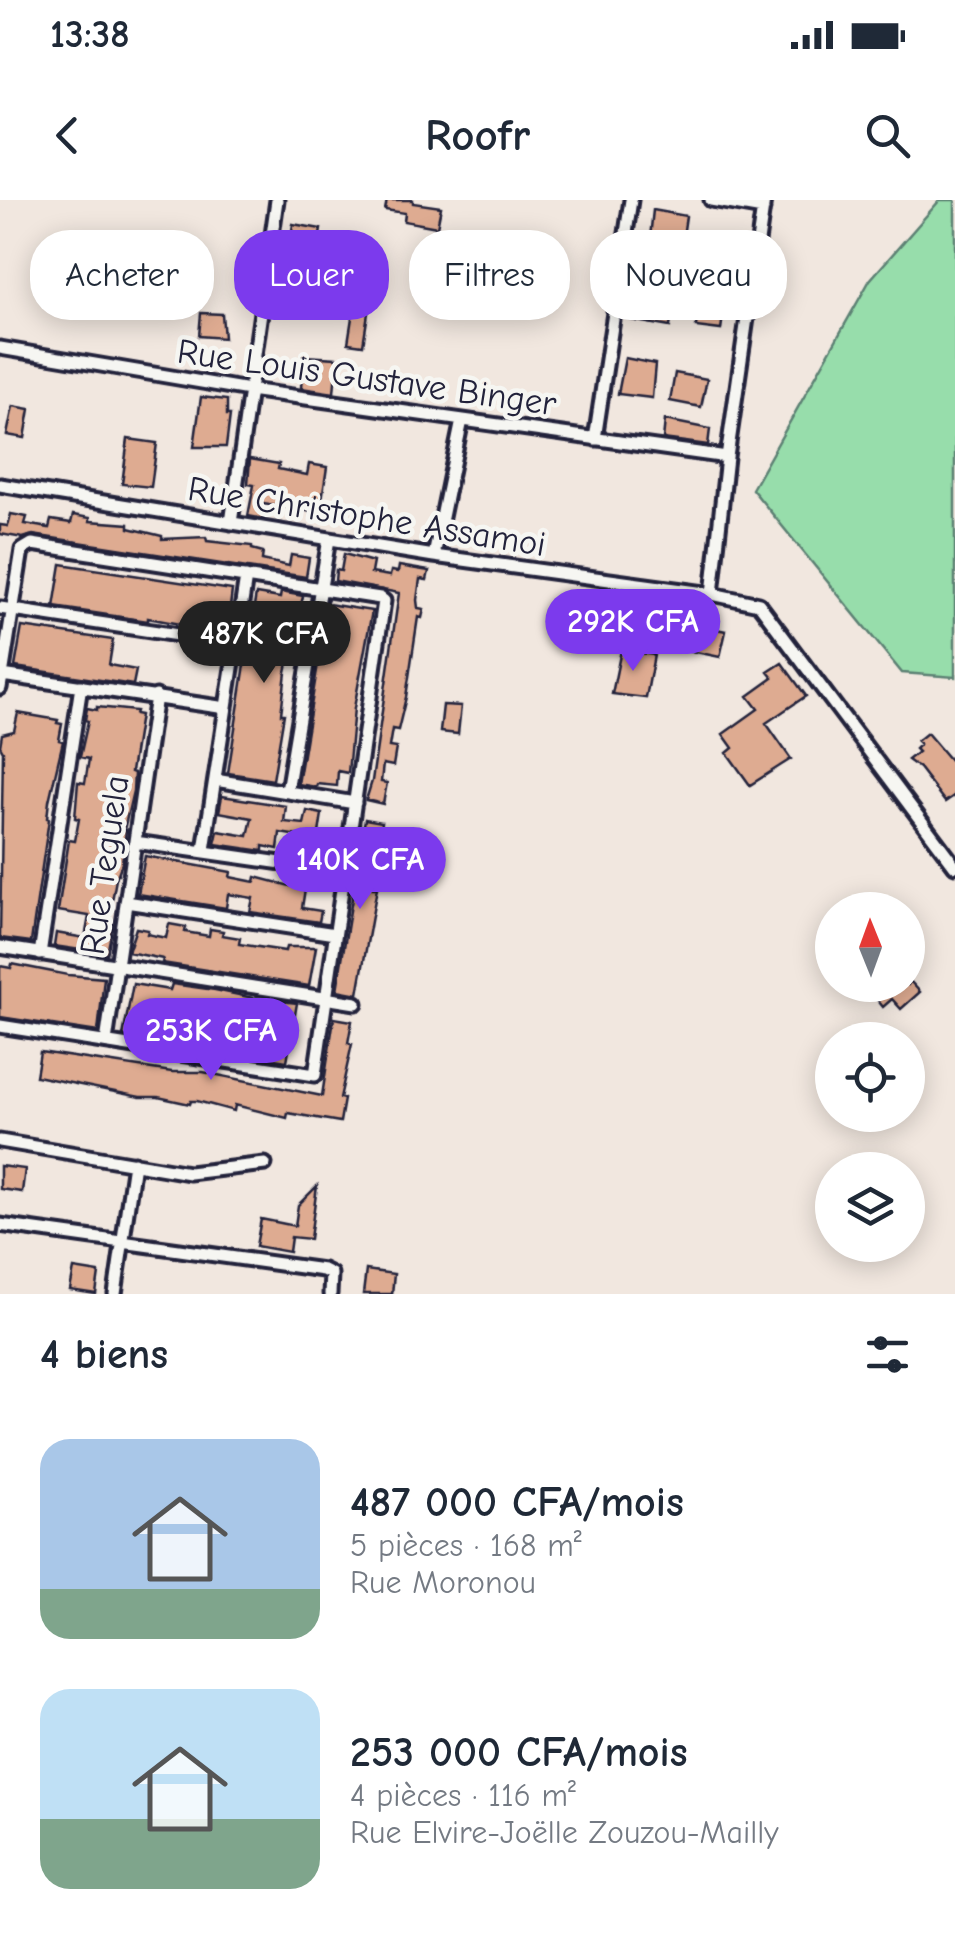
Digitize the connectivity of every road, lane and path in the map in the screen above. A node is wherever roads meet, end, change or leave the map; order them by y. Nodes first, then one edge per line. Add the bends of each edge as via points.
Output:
1 (277, 200) edge
2 (632, 200) edge
3 (712, 200) edge
4 (764, 204) edge
5 (273, 230) edge
6 (260, 320) edge
7 (0, 348) edge
8 (249, 390) junction
9 (462, 420) junction
10 (595, 439) junction
11 (727, 457) junction
12 (0, 485) edge
13 (231, 523) junction
14 (329, 539) junction
15 (434, 556) junction
16 (246, 577) junction
17 (320, 589) junction
18 (712, 594) junction
19 (6, 609) edge
20 (237, 644) junction
21 (1, 681) edge
22 (81, 686) junction
23 (156, 696) junction
24 (226, 708) junction
25 (215, 780) junction
26 (287, 791) junction
27 (355, 802) junction
28 (135, 842) junction
29 (204, 850) junction
30 (955, 866) edge
31 (344, 872) junction
32 (126, 902) junction
33 (336, 934) junction
34 (0, 947) edge
35 (40, 954) junction
36 (117, 966) junction
37 (326, 998) junction
38 (356, 1003) dead end
39 (0, 1026) edge
40 (106, 1042) junction
41 (0, 1141) edge
42 (134, 1163) junction
43 (265, 1164) dead end
44 (0, 1225) edge
45 (122, 1243) junction
46 (115, 1294) edge
47 (330, 1294) edge

1 - 5 street
2 - 10 street
3 - 4 street
4 - 11 street
6 - 8 street
7 - 8 street, Rue Louis Gustave Binger
8 - 9 street, Rue Louis Gustave Binger
8 - 13 street
9 - 10 street, Rue Louis Gustave Binger
9 - 15 street
10 - 11 street, Rue Louis Gustave Binger
11 - 18 street
12 - 13 street, Rue Christophe Assamoi
13 - 14 street, Rue Christophe Assamoi
14 - 15 street, Rue Christophe Assamoi
14 - 17 street
15 - 18 street, Rue Christophe Assamoi
16 - 17 street
16 - 19 street via 32,544 22,550
16 - 20 street
17 - 26 street
17 - 27 street via 384,602
18 - 30 street, Rue Christophe Assamoi via 759,604
19 - 20 street
19 - 21 street
20 - 24 street
21 - 22 street
22 - 23 street
22 - 35 street
23 - 24 street
23 - 28 street, Rue Teguela
24 - 25 street
25 - 26 street
25 - 29 street
26 - 27 street
27 - 31 street
28 - 29 street
28 - 32 street, Rue Teguela
29 - 31 street
31 - 33 street
32 - 33 street
32 - 36 street, Rue Teguela
33 - 37 street
34 - 35 street
35 - 36 street
36 - 37 street
36 - 40 street, Rue Teguela
37 - 38 street
37 - 40 street via 315,1075
39 - 40 street
41 - 42 street
42 - 43 street via 189,1172
42 - 45 street
44 - 45 street
45 - 46 street
45 - 47 street via 324,1270 331,1274

